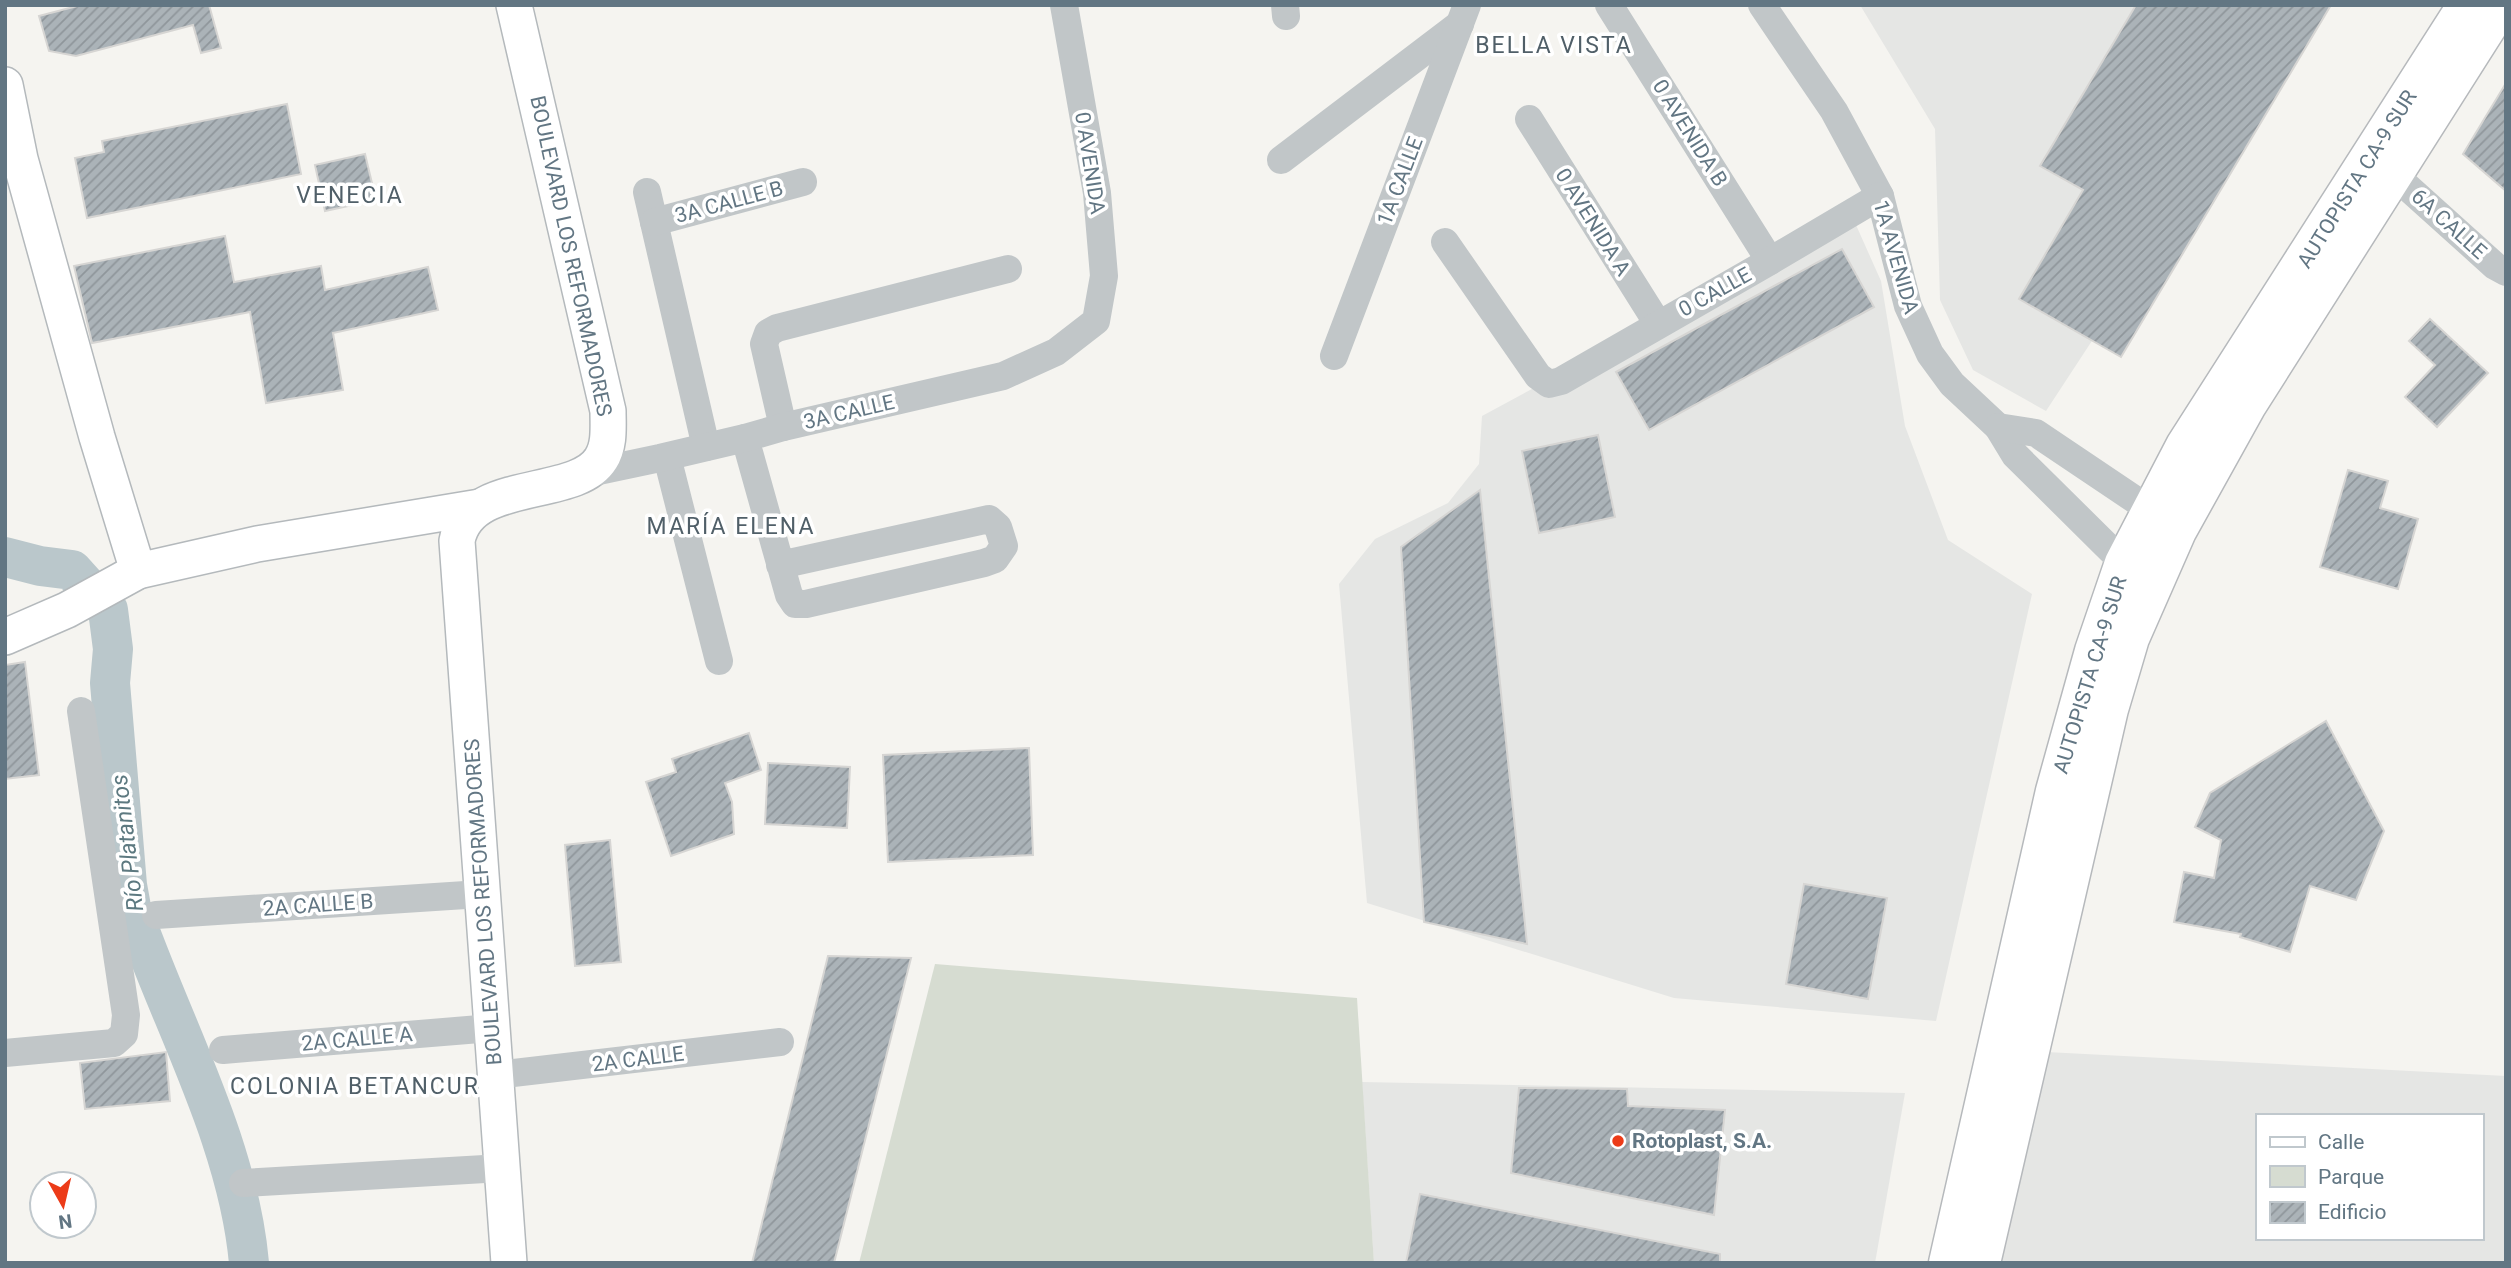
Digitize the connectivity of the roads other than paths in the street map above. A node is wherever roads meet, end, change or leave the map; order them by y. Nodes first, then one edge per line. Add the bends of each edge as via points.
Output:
1 (514, 5) edge
2 (1064, 5) edge
3 (1609, 5) edge
4 (1762, 5) edge
5 (2467, 5) edge
6 (2501, 5) edge
7 (1464, 15) edge
8 (5, 85) edge
9 (1529, 119) dead end
10 (13, 153) edge
11 (1281, 160) dead end
12 (2394, 175) junction
13 (803, 182) dead end
14 (647, 192) dead end
15 (1880, 195) junction
16 (654, 222) junction
17 (1445, 242) dead end
18 (1770, 261) junction
19 (1008, 269) dead end
20 (2506, 272) edge
21 (1096, 321) joint
22 (1657, 324) junction
23 (1334, 356) dead end
24 (783, 427) junction
25 (1998, 427) junction
26 (745, 438) junction
27 (706, 447) junction
28 (667, 457) junction
29 (589, 473) junction
30 (480, 507) junction
31 (2152, 511) junction
32 (427, 516) junction
33 (457, 541) junction
34 (2124, 563) junction
35 (780, 565) junction
36 (134, 574) junction
37 (5, 637) edge
38 (719, 661) dead end
39 (81, 711) dead end
40 (481, 894) junction
41 (156, 915) dead end
42 (492, 1028) junction
43 (780, 1042) dead end
44 (223, 1050) dead end
45 (5, 1053) edge
46 (496, 1075) junction
47 (502, 1168) junction
48 (243, 1183) dead end
49 (509, 1263) edge
50 (1948, 1263) edge
51 (1981, 1263) edge

1 - 29 main road, BOULEVARD LOS REFORMADORES via 608,411 608,440 602,459
2 - 21 street, 0 AVENIDA via 1097,193 1104,276
3 - 18 street, 0 AVENIDA B
4 - 15 street, 1A AVENIDA via 1834,111
5 - 31 highway, AUTOPISTA CA-9 SUR via 2185,446
6 - 12 highway, AUTOPISTA CA-9 SUR
7 - 11 street
7 - 23 street, 1A CALLE
8 - 10 main road
9 - 22 street, 0 AVENIDA A
10 - 36 main road
12 - 20 street, 6A CALLE
12 - 51 highway, AUTOPISTA CA-9 SUR via 2247,405 2177,531 2130,638 2109,709
13 - 16 street, 3A CALLE B
14 - 16 street
15 - 18 street, 0 CALLE
15 - 25 street, 1A AVENIDA via 1908,306 1930,354 1952,384
16 - 27 street
17 - 22 street, 0 CALLE via 1538,376 1549,384
18 - 22 street, 0 CALLE
19 - 24 street via 768,333 764,344
21 - 24 street, 3A CALLE via 1056,352 1003,376
24 - 26 street, 3A CALLE
25 - 31 street via 2036,433
25 - 34 street, 1A AVENIDA via 2015,455
26 - 27 street, 3A CALLE
26 - 35 street
27 - 28 street, 3A CALLE
28 - 29 street, 3A CALLE
28 - 38 street
29 - 30 main road
30 - 32 main road
30 - 33 main road via 470,514
31 - 34 highway, AUTOPISTA CA-9 SUR
32 - 33 main road
32 - 36 main road via 257,544
33 - 40 main road, BOULEVARD LOS REFORMADORES
34 - 50 highway, AUTOPISTA CA-9 SUR via 2055,791
35 - 35 street via 989,519 999,527 1004,546 995,559 984,563 806,604 795,604 789,596
36 - 37 main road
39 - 45 street via 126,1016 124,1034 114,1043
40 - 41 street, 2A CALLE B
40 - 42 main road, BOULEVARD LOS REFORMADORES
42 - 44 street, 2A CALLE A
42 - 46 main road, BOULEVARD LOS REFORMADORES
43 - 46 street, 2A CALLE
46 - 47 main road, BOULEVARD LOS REFORMADORES
47 - 48 street
47 - 49 main road, BOULEVARD LOS REFORMADORES

